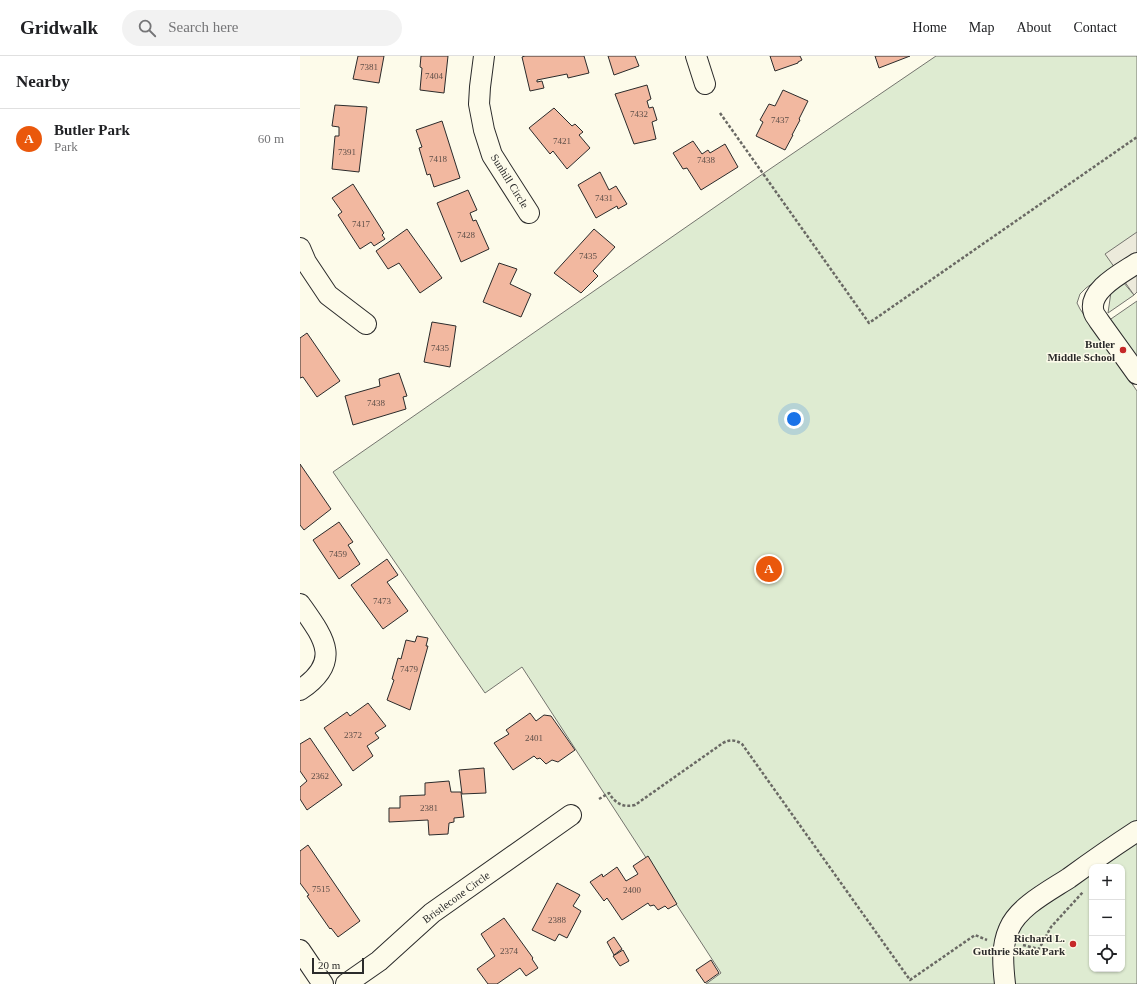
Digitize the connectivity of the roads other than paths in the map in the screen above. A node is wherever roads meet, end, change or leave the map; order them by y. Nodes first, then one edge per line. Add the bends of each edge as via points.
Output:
1 (484, 56) edge
2 (696, 56) edge
3 (705, 84) dead end
4 (529, 213) dead end
5 (300, 248) edge
6 (1137, 263) edge
7 (366, 324) dead end
8 (1137, 374) edge
9 (300, 604) edge
10 (300, 690) edge
11 (571, 815) dead end
12 (1137, 831) edge
13 (300, 950) edge
14 (323, 984) edge
15 (346, 984) edge
16 (1004, 984) edge

1 - 4 street, Sunhill Circle via 480,87 484,130 492,155
2 - 3 street
5 - 7 street via 306,262 328,295
6 - 8 street via 1100,290 1094,300 1094,313
9 - 10 street via 322,637 326,650 325,661 318,675
11 - 15 street, Bristlecone Circle via 432,913 379,961
12 - 16 street via 1031,904 1014,920 1003,950
13 - 14 street

